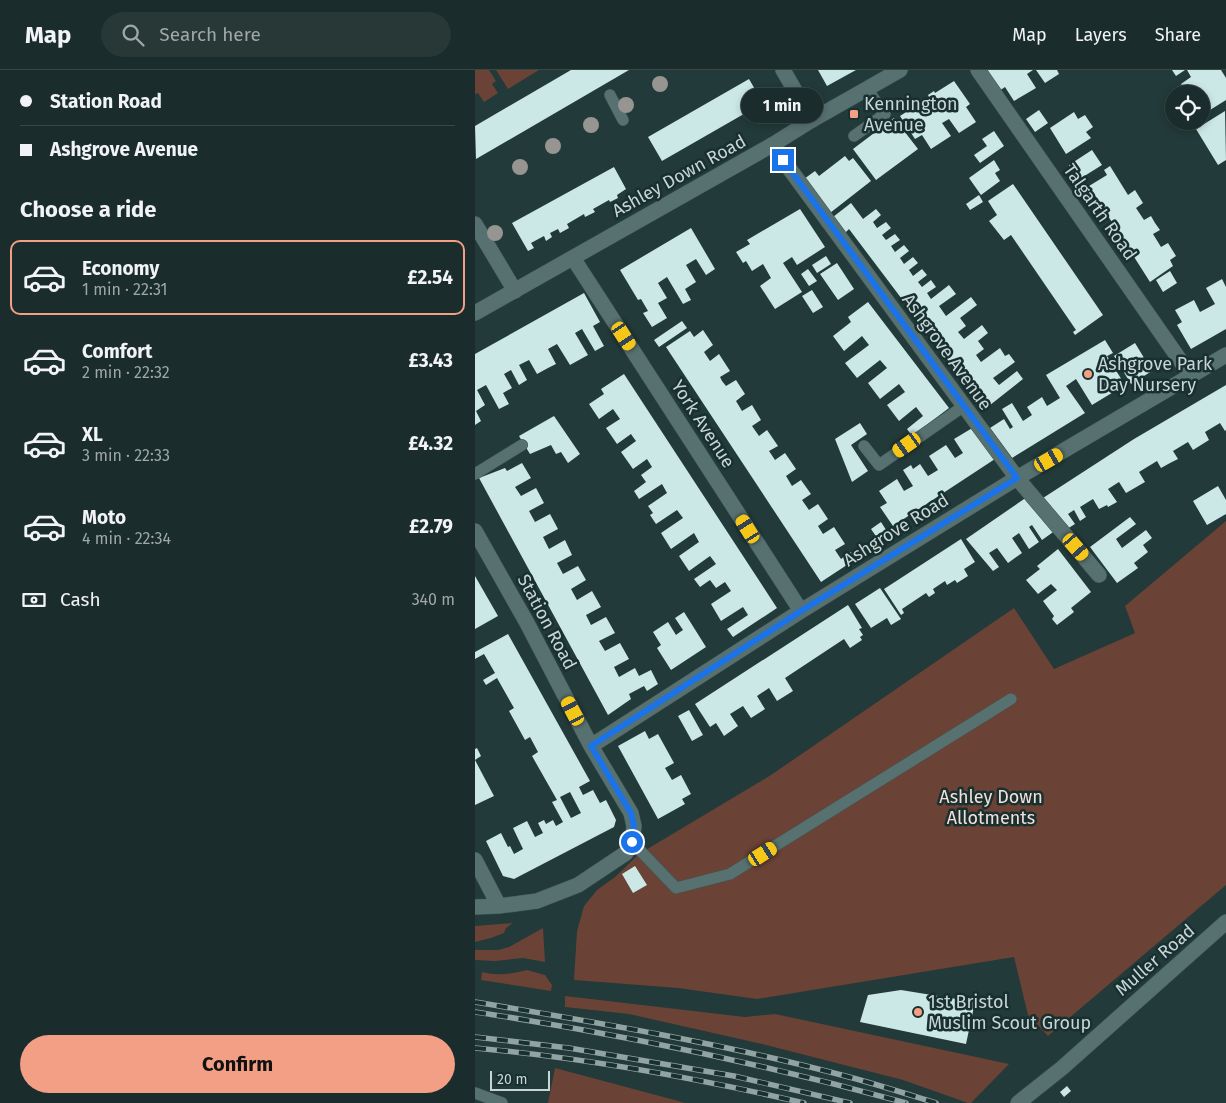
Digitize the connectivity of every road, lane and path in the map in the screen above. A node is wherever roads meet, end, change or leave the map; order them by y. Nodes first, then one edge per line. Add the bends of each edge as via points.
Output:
1 (783, 70) edge
2 (899, 70) edge
3 (978, 70) edge
4 (867, 88) junction
5 (609, 95) dead end
6 (623, 120) dead end
7 (812, 120) junction
8 (854, 136) dead end
9 (772, 145) junction
10 (475, 224) edge
11 (573, 258) junction
12 (515, 290) junction
13 (475, 314) edge
14 (1226, 355) edge
15 (1191, 376) junction
16 (963, 406) junction
17 (523, 446) dead end
18 (864, 446) dead end
19 (475, 474) edge
20 (1017, 478) junction
21 (475, 531) edge
22 (1099, 575) dead end
23 (801, 611) junction
24 (1011, 699) dead end
25 (591, 746) junction
26 (632, 842) junction
27 (475, 860) edge
28 (499, 906) junction
29 (475, 907) edge
30 (1226, 922) edge
31 (475, 1093) edge
32 (502, 1103) edge
33 (1018, 1103) edge

1 - 7 street
2 - 4 street, Ashley Down Road
3 - 15 street, Talgarth Road
4 - 7 street, Ashley Down Road
4 - 8 lane via 885,114
5 - 6 lane
7 - 9 street, Ashley Down Road
9 - 11 street, Ashley Down Road
9 - 16 street, Ashgrove Avenue
10 - 12 street
11 - 12 street, Ashley Down Road
11 - 23 street, York Avenue
12 - 13 street, Ashley Down Road
14 - 15 street, Ashgrove Road
15 - 20 street, Ashgrove Road
16 - 18 lane via 879,465
16 - 20 street, Ashgrove Avenue
17 - 19 lane
20 - 22 street, Ashgrove Avenue
20 - 23 street, Ashgrove Road
21 - 25 street, Station Road
23 - 25 street, Ashgrove Road
24 - 26 lane via 730,874 676,888
25 - 26 street, Station Road via 631,813 634,826
26 - 28 street via 626,853 578,885 544,899
27 - 28 street
28 - 29 street
30 - 33 street, Muller Road
31 - 32 lane

